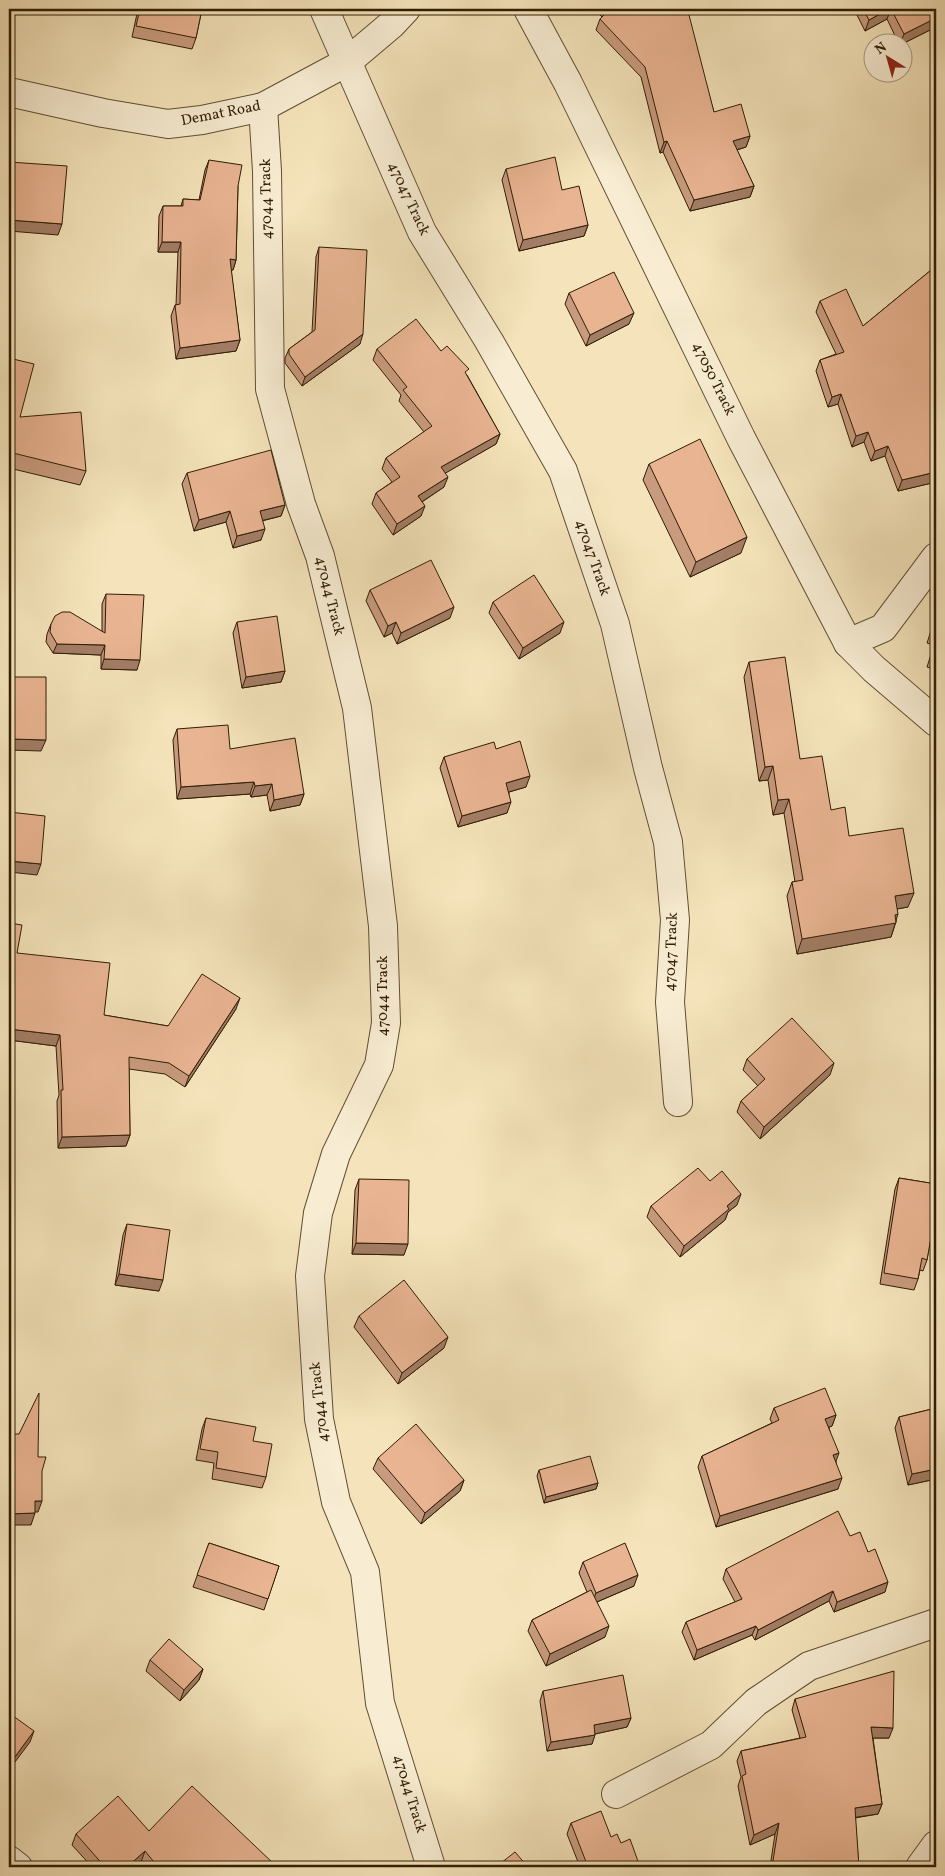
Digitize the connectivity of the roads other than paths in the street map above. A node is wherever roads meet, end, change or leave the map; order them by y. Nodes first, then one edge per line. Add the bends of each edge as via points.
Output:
1 (324, 9) edge
2 (406, 9) edge
3 (528, 9) edge
4 (347, 62) junction
5 (9, 92) edge
6 (263, 107) junction
7 (936, 557) edge
8 (848, 643) junction
9 (936, 722) edge
10 (678, 1102) dead end
11 (936, 1623) edge
12 (616, 1794) dead end
13 (936, 1845) edge
14 (9, 1860) edge
15 (18, 1867) edge
16 (432, 1867) edge
17 (920, 1867) edge

1 - 4 street, 47047 Track
2 - 4 street, Demat Road
3 - 8 street, 47050 Track via 568,83 741,438
4 - 6 street, Demat Road
4 - 10 street, 47047 Track via 422,232 563,471 615,624 668,842 675,920 670,1002
5 - 6 street, Demat Road via 168,124
6 - 16 street, 47044 Track via 270,389 301,504 320,556 357,708 383,926 386,1023 379,1066 336,1154 318,1213 310,1276 319,1420 336,1502 365,1572 380,1702
7 - 8 street via 883,628
8 - 9 street, 47050 Track
11 - 12 street via 809,1666 756,1702 711,1745
13 - 17 street
14 - 15 street

